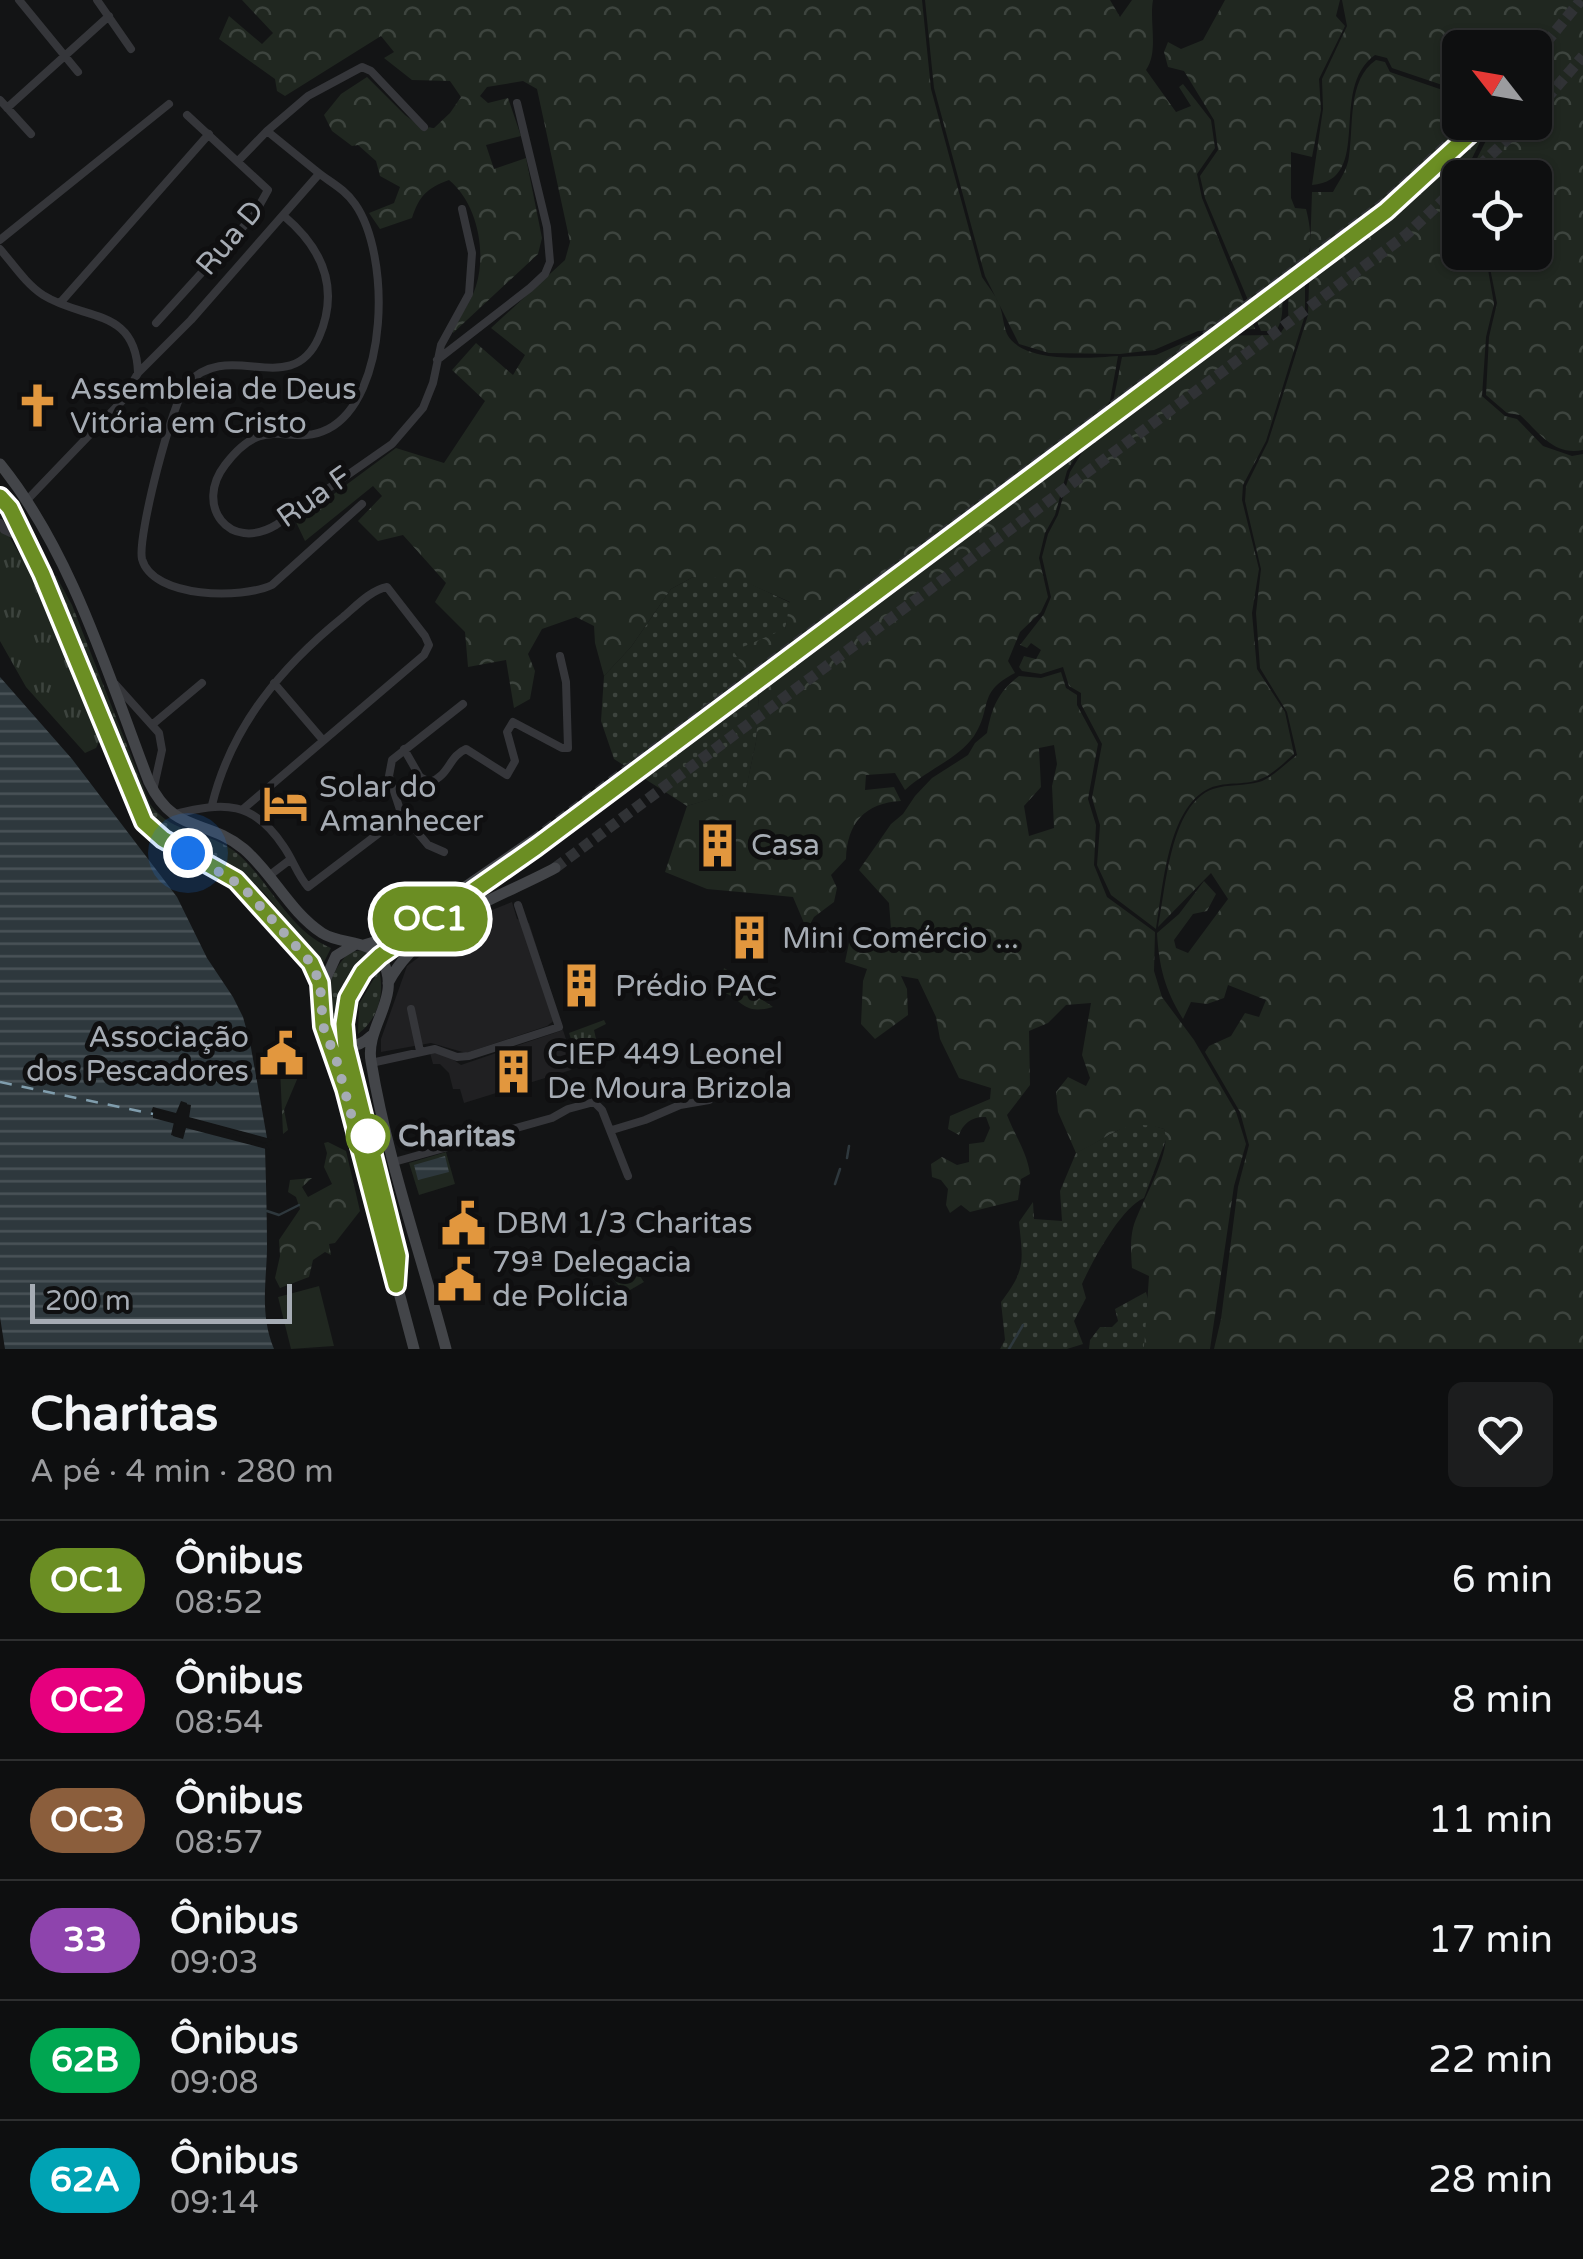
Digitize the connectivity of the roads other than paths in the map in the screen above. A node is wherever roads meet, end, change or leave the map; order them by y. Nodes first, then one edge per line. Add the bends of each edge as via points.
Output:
1 (19, 0) edge
2 (97, 0) edge
3 (109, 16) junction
4 (131, 49) dead end
5 (64, 54) junction
6 (78, 72) dead end
7 (517, 103) dead end
8 (4, 104) edge
9 (168, 104) dead end
10 (187, 115) dead end
11 (424, 127) dead end
12 (267, 131) junction
13 (31, 134) dead end
14 (209, 134) junction
15 (238, 160) junction
16 (319, 174) junction
17 (462, 208) dead end
18 (284, 216) junction
19 (0, 240) edge
20 (0, 249) edge
21 (60, 302) junction
22 (156, 323) dead end
23 (437, 360) junction
24 (138, 373) junction
25 (0, 464) edge
26 (0, 497) edge
27 (28, 499) junction
28 (362, 504) dead end
29 (0, 523) edge
30 (27, 540) junction
31 (560, 656) dead end
32 (108, 678) junction
33 (202, 683) dead end
34 (274, 683) junction
35 (463, 704) dead end
36 (153, 724) junction
37 (322, 739) junction
38 (404, 749) junction
39 (153, 791) junction
40 (212, 805) junction
41 (242, 810) junction
42 (172, 815) junction
43 (403, 819) junction
44 (532, 841) tunnel mouth
45 (444, 852) dead end
46 (291, 860) junction
47 (555, 868) tunnel mouth
48 (270, 875) junction
49 (518, 905) dead end
50 (359, 945) junction
51 (388, 983) junction
52 (321, 994) junction
53 (411, 1009) dead end
54 (325, 1033) junction
55 (370, 1036) junction
56 (420, 1051) junction
57 (371, 1063) junction
58 (709, 1100) dead end
59 (612, 1130) junction
60 (394, 1162) junction
61 (628, 1176) dead end
62 (414, 1349) edge
63 (446, 1349) edge

1 - 5 street
2 - 3 street
3 - 4 street
3 - 5 street
5 - 6 street
5 - 8 street
7 - 23 street via 550,262 530,288
8 - 13 street
9 - 19 street
10 - 14 street, Rua D
11 - 12 street via 362,67 308,96
12 - 15 street
12 - 16 street, Rua F
14 - 15 street, Rua D
14 - 21 street
15 - 22 street, Rua D via 266,185 267,195
16 - 18 street
16 - 23 street, Rua F via 354,203 372,244 376,334 368,381 344,418 324,431 250,439 216,479 213,499 221,519 241,534 264,532 392,444 423,408
17 - 23 street, Rua F via 472,253 469,294
18 - 24 street
18 - 28 street via 320,258 326,297 318,340 290,368 240,363 191,380 170,420 143,562 158,580 177,588 259,591
20 - 21 street via 33,287
21 - 24 street via 124,331 138,355
24 - 27 street via 122,401
25 - 27 main road
26 - 30 main road
27 - 32 main road via 63,564
29 - 30 street
30 - 52 main road via 144,822 242,886 311,963
31 - 38 street via 568,748 513,722 507,735 514,761 507,775 463,749 430,782 420,778
32 - 36 street
32 - 39 main road
33 - 36 street
34 - 37 street
34 - 37 street via 371,594 384,586 393,594 429,646
34 - 40 street via 231,750
35 - 38 street
36 - 39 street via 162,750
37 - 41 street
38 - 43 street via 388,767
39 - 42 main road
40 - 41 street
40 - 42 street
41 - 46 street via 275,835
42 - 48 main road via 232,840
43 - 45 street
43 - 46 street via 312,887
44 - 50 main road via 394,936
46 - 48 street
47 - 51 main road via 457,918 403,959
48 - 50 main road via 317,930
49 - 56 street via 559,1027 462,1057
50 - 51 main road via 380,956
50 - 52 main road via 336,956
51 - 55 main road via 384,1014
52 - 54 main road
53 - 56 street
54 - 55 main road via 346,1047
54 - 62 main road
55 - 57 main road
56 - 57 street
57 - 60 main road
58 - 59 street
59 - 60 street via 599,1104 585,1104
59 - 61 street
60 - 63 main road

